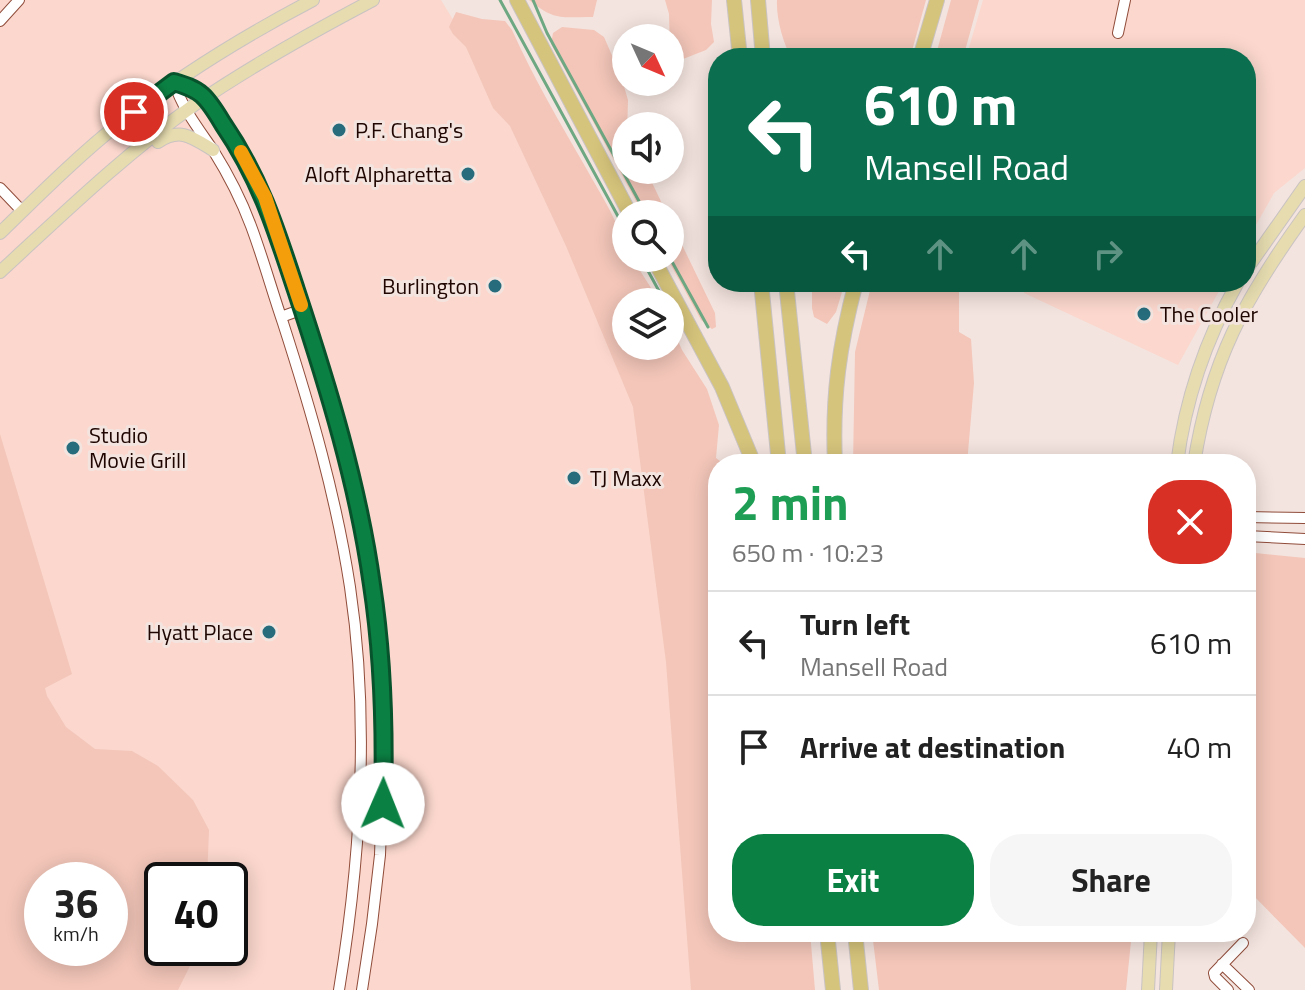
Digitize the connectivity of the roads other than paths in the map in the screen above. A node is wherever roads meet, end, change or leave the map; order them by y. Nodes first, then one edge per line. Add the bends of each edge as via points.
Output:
1 (19, 0) edge
2 (313, 0) edge
3 (373, 0) edge
4 (517, 0) edge
5 (734, 0) edge
6 (758, 0) edge
7 (937, 0) edge
8 (1125, 0) edge
9 (0, 21) edge
10 (1118, 33) dead end
11 (739, 48) edge
12 (762, 48) edge
13 (923, 48) edge
14 (174, 82) junction
15 (205, 98) junction
16 (186, 111) junction
17 (213, 150) junction
18 (127, 158) junction
19 (1305, 186) edge
20 (0, 188) edge
21 (623, 200) edge
22 (22, 211) junction
23 (1305, 215) edge
24 (0, 233) edge
25 (1256, 255) edge
26 (0, 272) edge
27 (660, 272) edge
28 (1256, 288) edge
29 (762, 292) edge
30 (787, 292) edge
31 (854, 292) edge
32 (1233, 292) edge
33 (1254, 292) edge
34 (303, 309) junction
35 (281, 317) junction
36 (750, 454) edge
37 (778, 454) edge
38 (804, 454) edge
39 (835, 454) edge
40 (1179, 454) edge
41 (1196, 454) edge
42 (1256, 517) edge
43 (1305, 518) edge
44 (1256, 537) edge
45 (1305, 539) edge
46 (828, 942) edge
47 (856, 942) edge
48 (1150, 942) edge
49 (1168, 942) edge
50 (1243, 943) dead end
51 (1222, 964) junction
52 (339, 990) edge
53 (362, 990) edge
54 (833, 990) edge
55 (861, 990) edge
56 (1148, 990) edge
57 (1166, 990) edge
58 (1228, 990) edge
59 (1249, 990) edge

1 - 9 street
2 - 14 main road
3 - 15 main road
4 - 21 highway
5 - 11 highway
6 - 12 highway
7 - 13 highway
8 - 10 street
14 - 15 street
14 - 16 street
14 - 22 main road via 97,142
15 - 16 main road
15 - 34 street via 259,185
16 - 17 street
16 - 18 main road
17 - 18 main road via 195,138 173,134
17 - 35 street via 243,206
18 - 26 main road
19 - 25 main road
20 - 22 street
22 - 24 main road
23 - 28 main road
27 - 36 highway via 722,387
29 - 37 highway
30 - 38 highway
31 - 39 highway via 835,383
32 - 40 main road via 1204,354
33 - 41 main road via 1227,342
34 - 35 street
34 - 53 street via 355,490 379,648 382,817
35 - 52 street via 333,495 357,650 360,816
42 - 43 street
44 - 45 street
46 - 54 highway
47 - 55 highway
48 - 56 main road
49 - 57 main road
50 - 51 street
51 - 58 street via 1214,975
51 - 59 street

